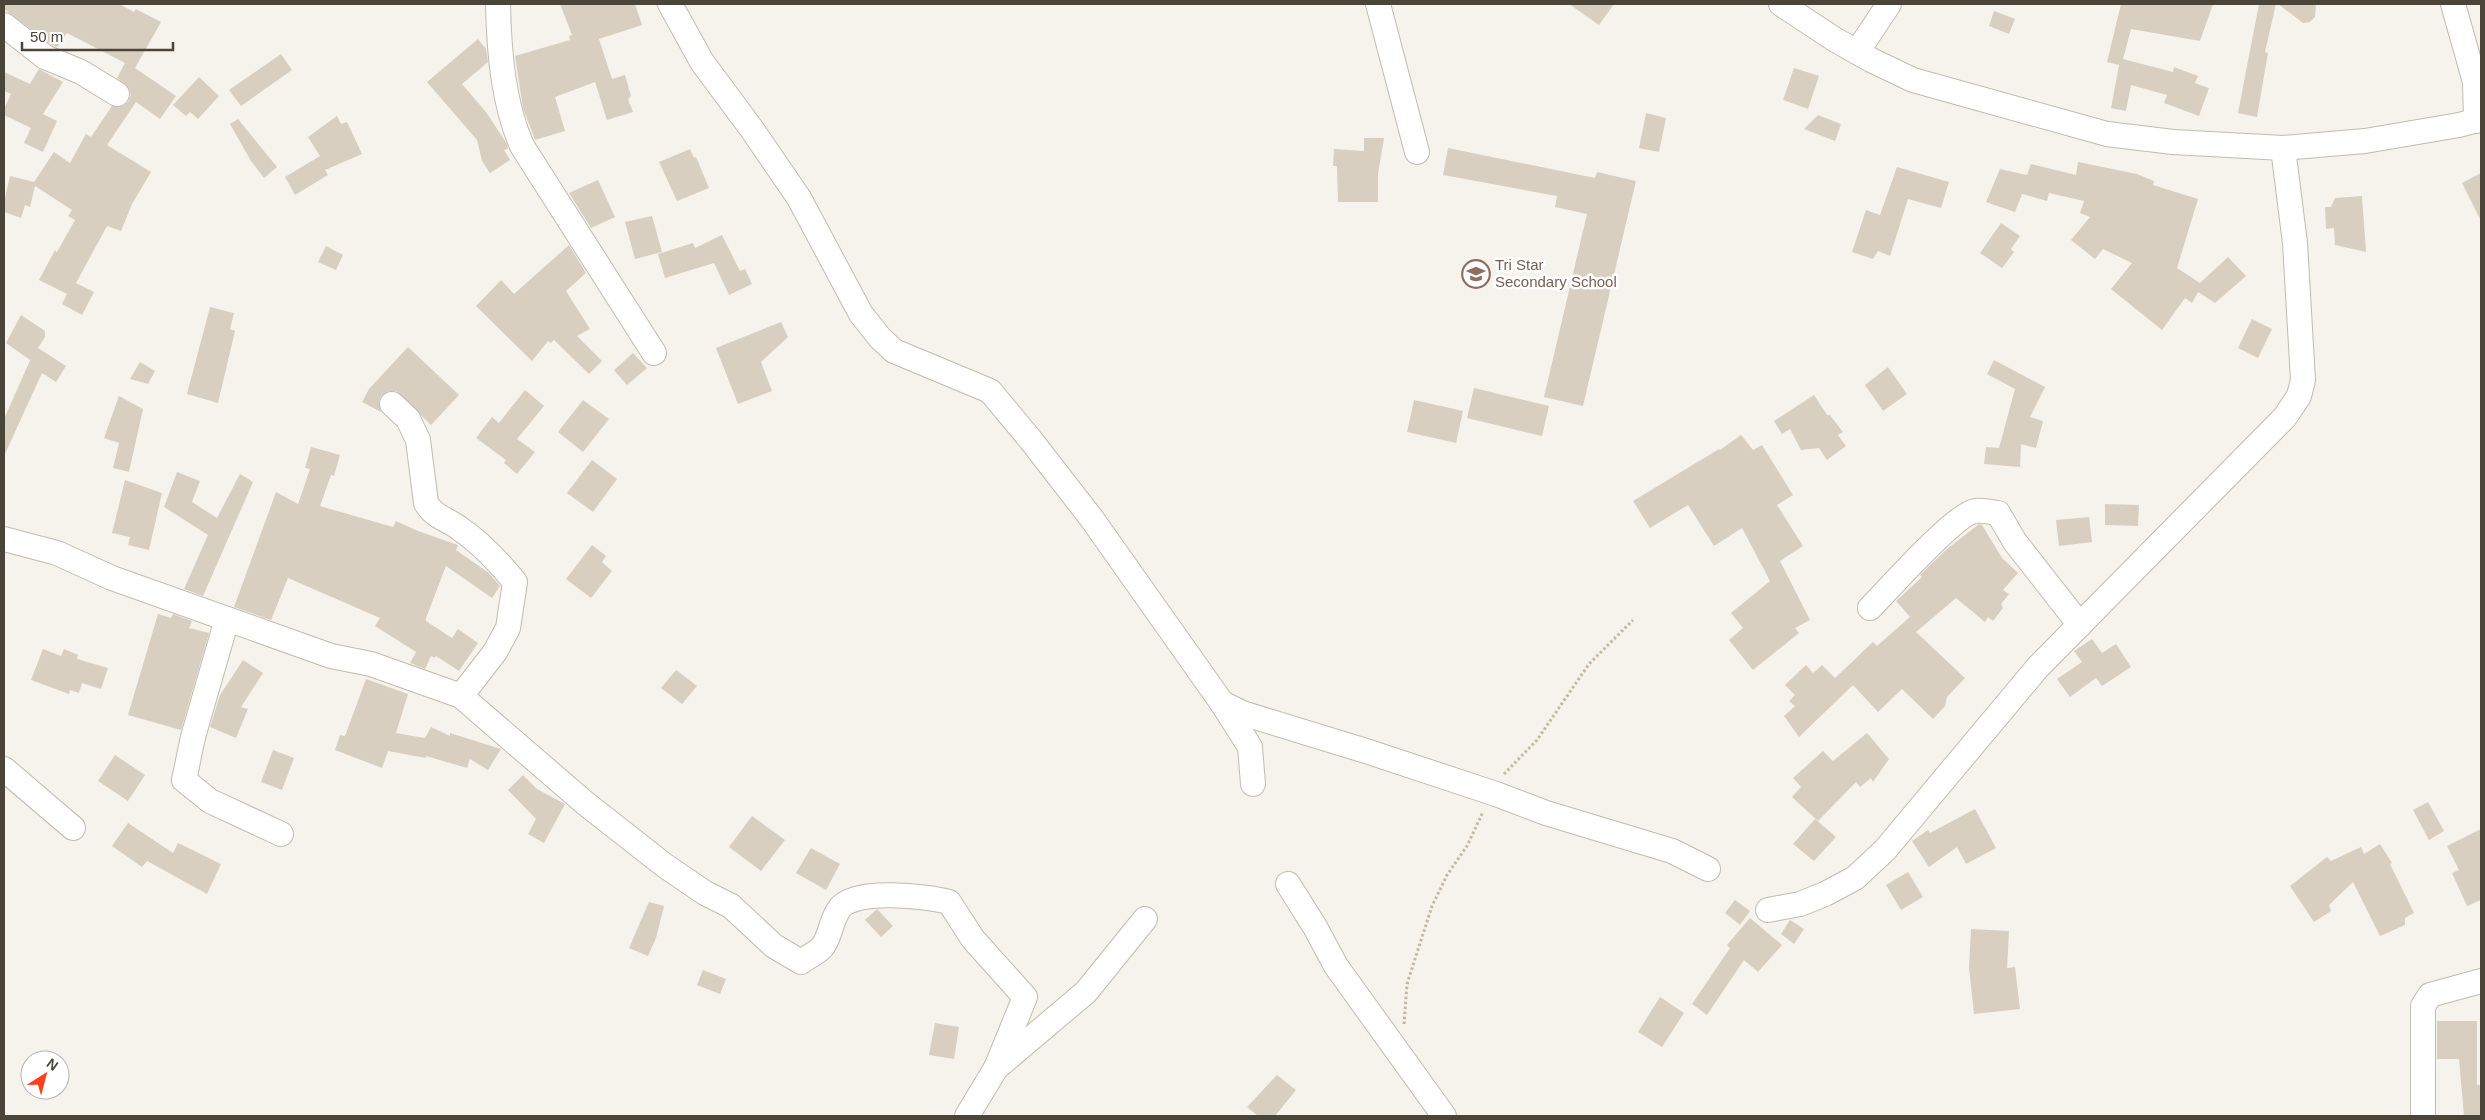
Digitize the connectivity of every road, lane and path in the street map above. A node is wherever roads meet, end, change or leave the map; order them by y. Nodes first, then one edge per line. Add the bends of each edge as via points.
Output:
1 (498, 4) edge
2 (670, 4) edge
3 (1378, 4) edge
4 (1781, 4) edge
5 (1889, 4) edge
6 (2453, 4) edge
7 (4, 25) edge
8 (1857, 52) junction
9 (116, 94) dead end
10 (2478, 120) edge
11 (2283, 148) junction
12 (1417, 152) dead end
13 (654, 353) dead end
14 (392, 404) dead end
15 (4, 540) edge
16 (1870, 608) dead end
17 (227, 619) junction
18 (1633, 620) dead end
19 (2080, 625) junction
20 (461, 696) junction
21 (1222, 703) junction
22 (4, 770) edge
23 (1254, 784) dead end
24 (1496, 794) junction
25 (73, 828) dead end
26 (281, 834) dead end
27 (1708, 869) dead end
28 (1288, 884) dead end
29 (1768, 910) dead end
30 (1145, 919) dead end
31 (2481, 981) edge
32 (1402, 1057) junction
33 (996, 1068) junction
34 (967, 1116) edge
35 (1444, 1116) edge
36 (2423, 1116) edge

1 - 13 street via 507,104 513,126 522,146
2 - 21 street via 702,62 799,198 861,314 894,351 990,391 1092,519
3 - 12 street
4 - 8 street
5 - 8 street
6 - 10 street via 2476,82
7 - 9 street via 45,57 81,72
8 - 11 street via 1913,80 2107,134 2173,142
10 - 11 street via 2365,141
11 - 19 street via 2295,243 2302,342 2303,380 2298,396 2285,417
14 - 20 street via 408,419 418,440 426,503 430,510 461,528 492,554 515,582 508,628 495,652
15 - 17 street via 57,553 112,578
16 - 19 street via 1933,542 1974,511 1998,513 2015,542
17 - 20 street via 331,656 371,664
17 - 26 street via 184,780 210,802
18 - 24 path via 1589,664 1536,740 1505,770
19 - 29 street via 2038,667 1884,850 1855,878 1800,904
20 - 33 street via 664,865 731,906 774,946 801,962 823,947 834,916 842,905 874,895 930,897 949,902 973,939 1025,997
21 - 23 street via 1250,747
21 - 24 street via 1242,713
22 - 25 street
24 - 27 street via 1546,813 1672,851
24 - 32 path via 1481,815 1432,906 1407,984
28 - 32 street via 1336,966
30 - 33 street via 1086,992
31 - 36 street via 2430,995 2423,1006
32 - 35 street
33 - 34 street

